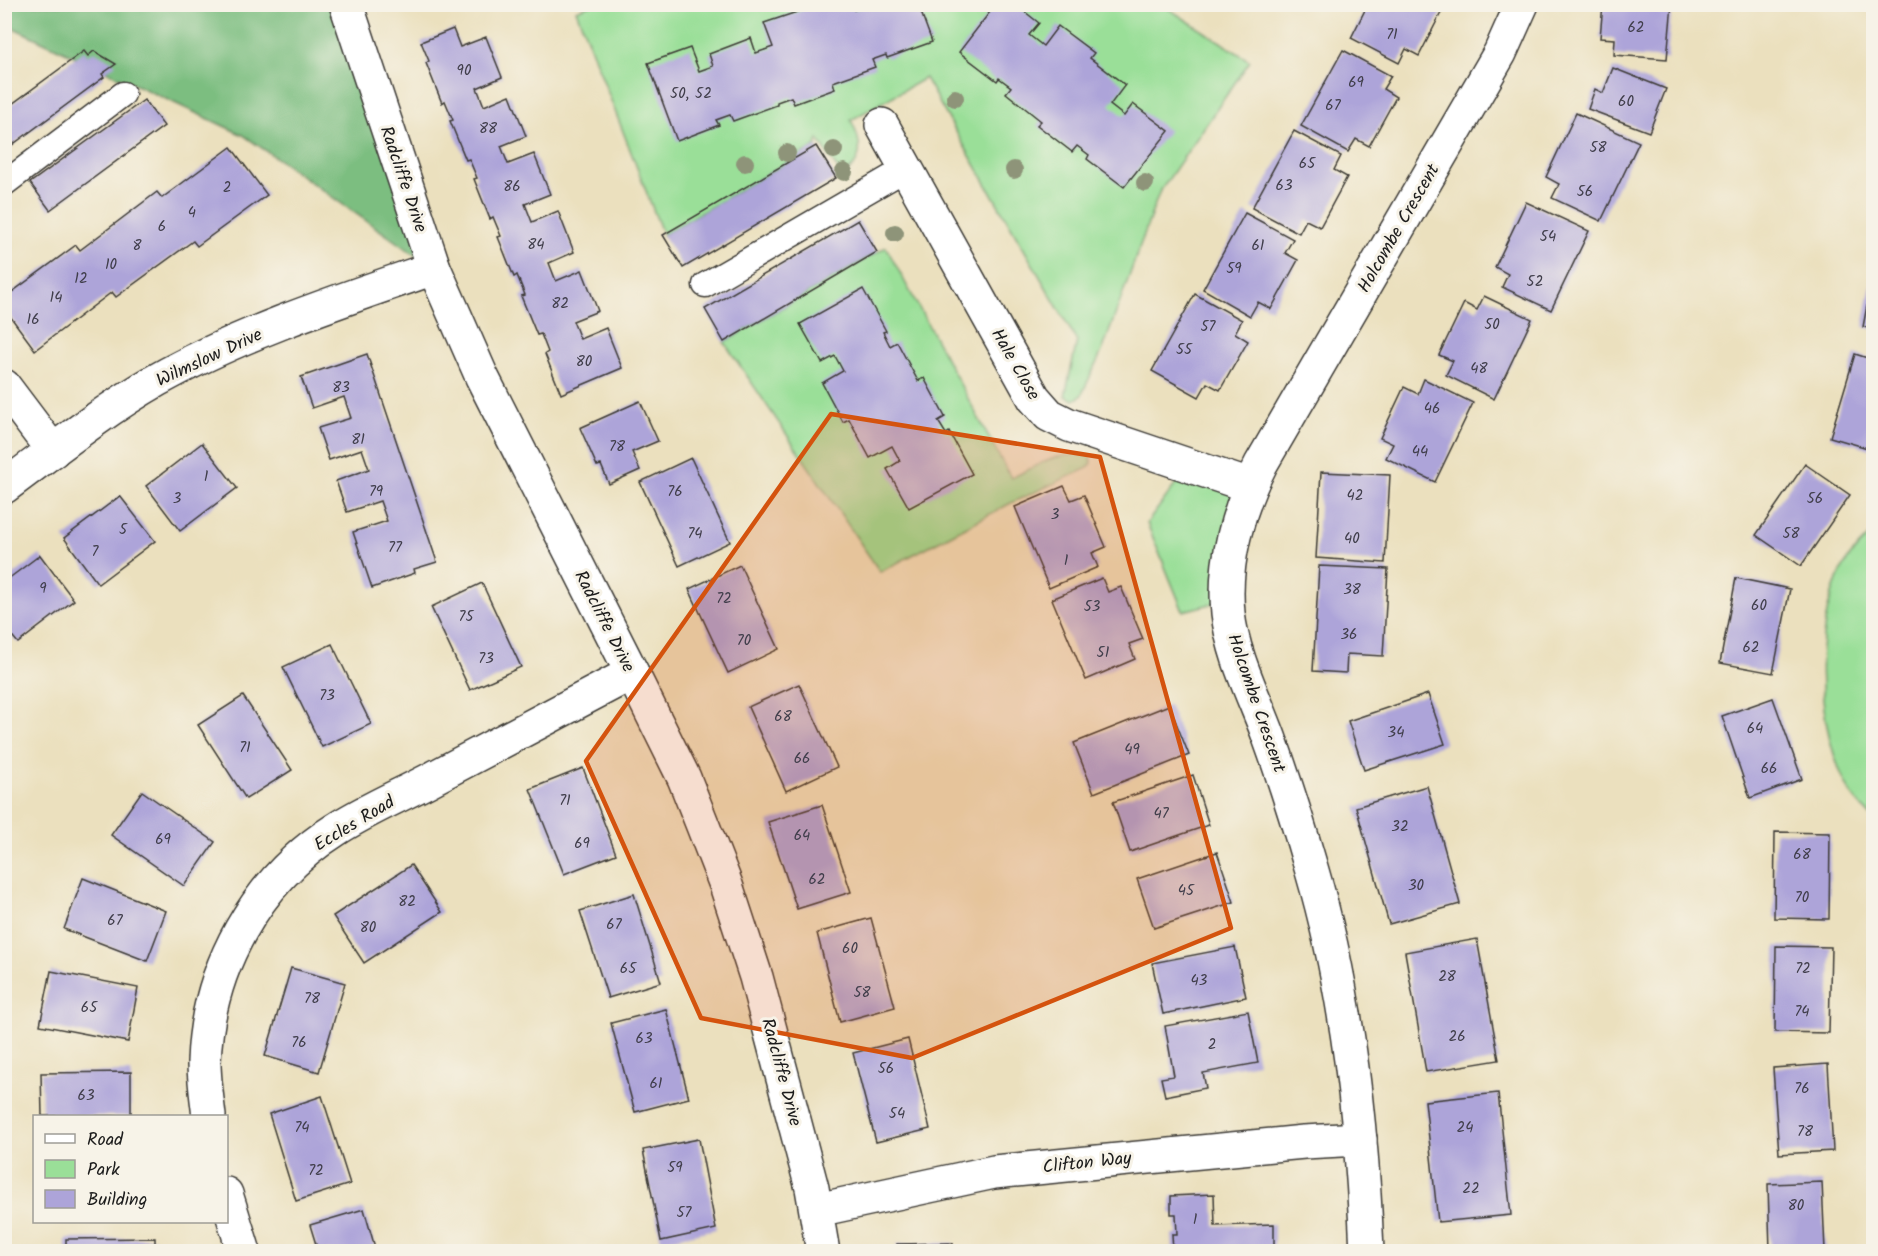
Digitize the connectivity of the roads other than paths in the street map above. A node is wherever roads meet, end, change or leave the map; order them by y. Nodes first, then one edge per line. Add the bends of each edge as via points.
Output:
1 (346, 4) edge
2 (1522, 4) edge
3 (123, 94) dead end
4 (882, 125) dead end
5 (907, 168) junction
6 (4, 184) edge
7 (434, 268) junction
8 (705, 285) dead end
9 (4, 386) edge
10 (53, 451) junction
11 (1250, 486) junction
12 (4, 488) edge
13 (632, 673) junction
14 (209, 1115) edge
15 (1360, 1139) junction
16 (228, 1200) edge
17 (817, 1210) junction
18 (244, 1251) edge
19 (823, 1251) edge
20 (1367, 1251) edge

1 - 7 street, Radcliffe Drive
2 - 11 street, Holcombe Crescent via 1500,53
3 - 6 lane
4 - 5 street, Hale Close
5 - 8 lane
5 - 11 street, Hale Close via 1044,411 1069,425
7 - 10 street, Wilmslow Drive via 278,325 188,364 128,397
7 - 13 street, Radcliffe Drive via 482,377
9 - 10 street
10 - 12 street, Wilmslow Drive
11 - 15 street, Holcombe Crescent via 1237,527 1229,573 1231,631 1313,874 1335,968
13 - 14 street, Eccles Road via 365,812 333,831 289,867 245,922 224,961 205,1043
13 - 17 street, Radcliffe Drive via 684,778 742,931
15 - 17 street, Clifton Way via 994,1172
15 - 20 street, Holcombe Crescent
16 - 18 street
17 - 19 street, Radcliffe Drive

